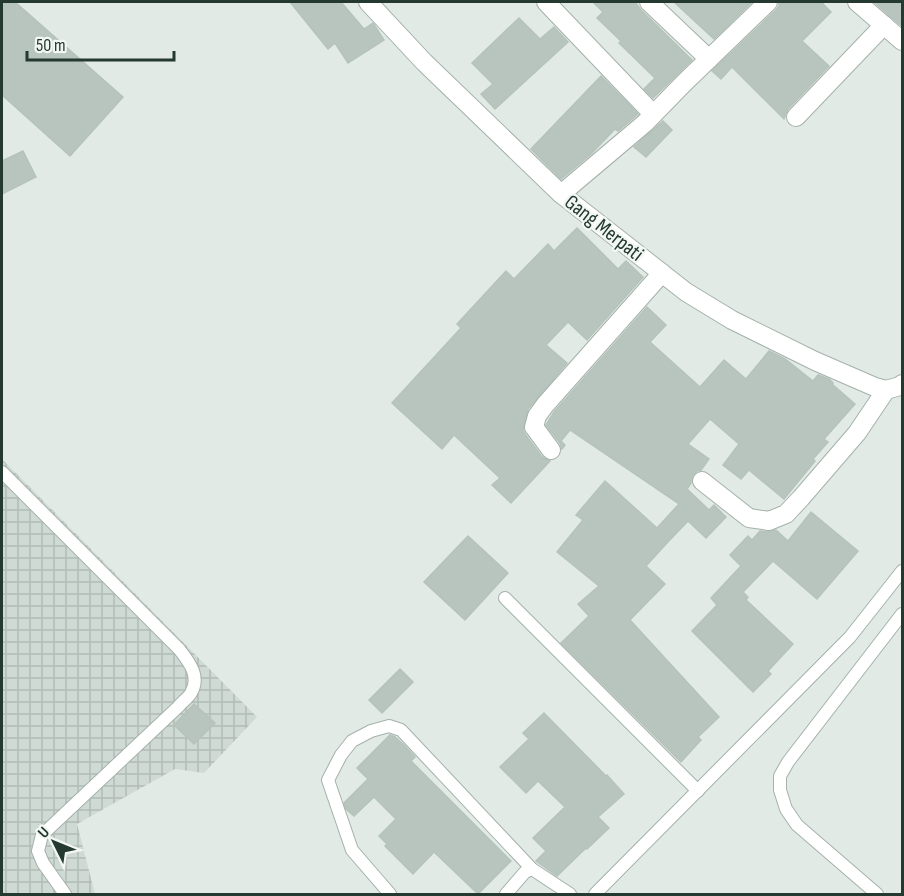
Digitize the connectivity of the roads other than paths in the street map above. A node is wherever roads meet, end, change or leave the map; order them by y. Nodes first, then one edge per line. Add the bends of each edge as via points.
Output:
1 (368, 2) edge
2 (546, 2) edge
3 (649, 2) edge
4 (768, 2) edge
5 (857, 2) edge
6 (884, 25) junction
7 (903, 41) edge
8 (709, 59) junction
9 (653, 114) junction
10 (796, 117) dead end
11 (561, 194) junction
12 (662, 273) junction
13 (894, 387) edge
14 (551, 450) dead end
15 (2, 472) edge
16 (702, 481) dead end
17 (903, 571) edge
18 (505, 598) dead end
19 (903, 614) edge
20 (698, 791) junction
21 (532, 869) junction
22 (64, 894) edge
23 (390, 894) edge
24 (506, 894) edge
25 (570, 894) edge
26 (595, 894) edge
27 (877, 894) edge

1 - 11 street, Gang Merpati via 424,62
2 - 9 street
3 - 8 street
4 - 8 street
5 - 6 street
6 - 7 street
6 - 10 street
8 - 9 street
9 - 11 street
11 - 12 street, Gang Merpati
12 - 13 street, Gang Merpati via 732,320 815,361 874,387
12 - 14 street via 537,416 534,427
13 - 16 street via 786,514 768,521 749,518
15 - 22 lane via 179,650 196,678 192,692 178,707 42,835 38,851
17 - 20 lane via 850,637
18 - 20 lane
19 - 27 lane via 780,776 786,809 797,825
20 - 26 lane
21 - 23 lane via 401,729 389,726 352,741 328,780 352,850
21 - 24 lane
21 - 25 lane

